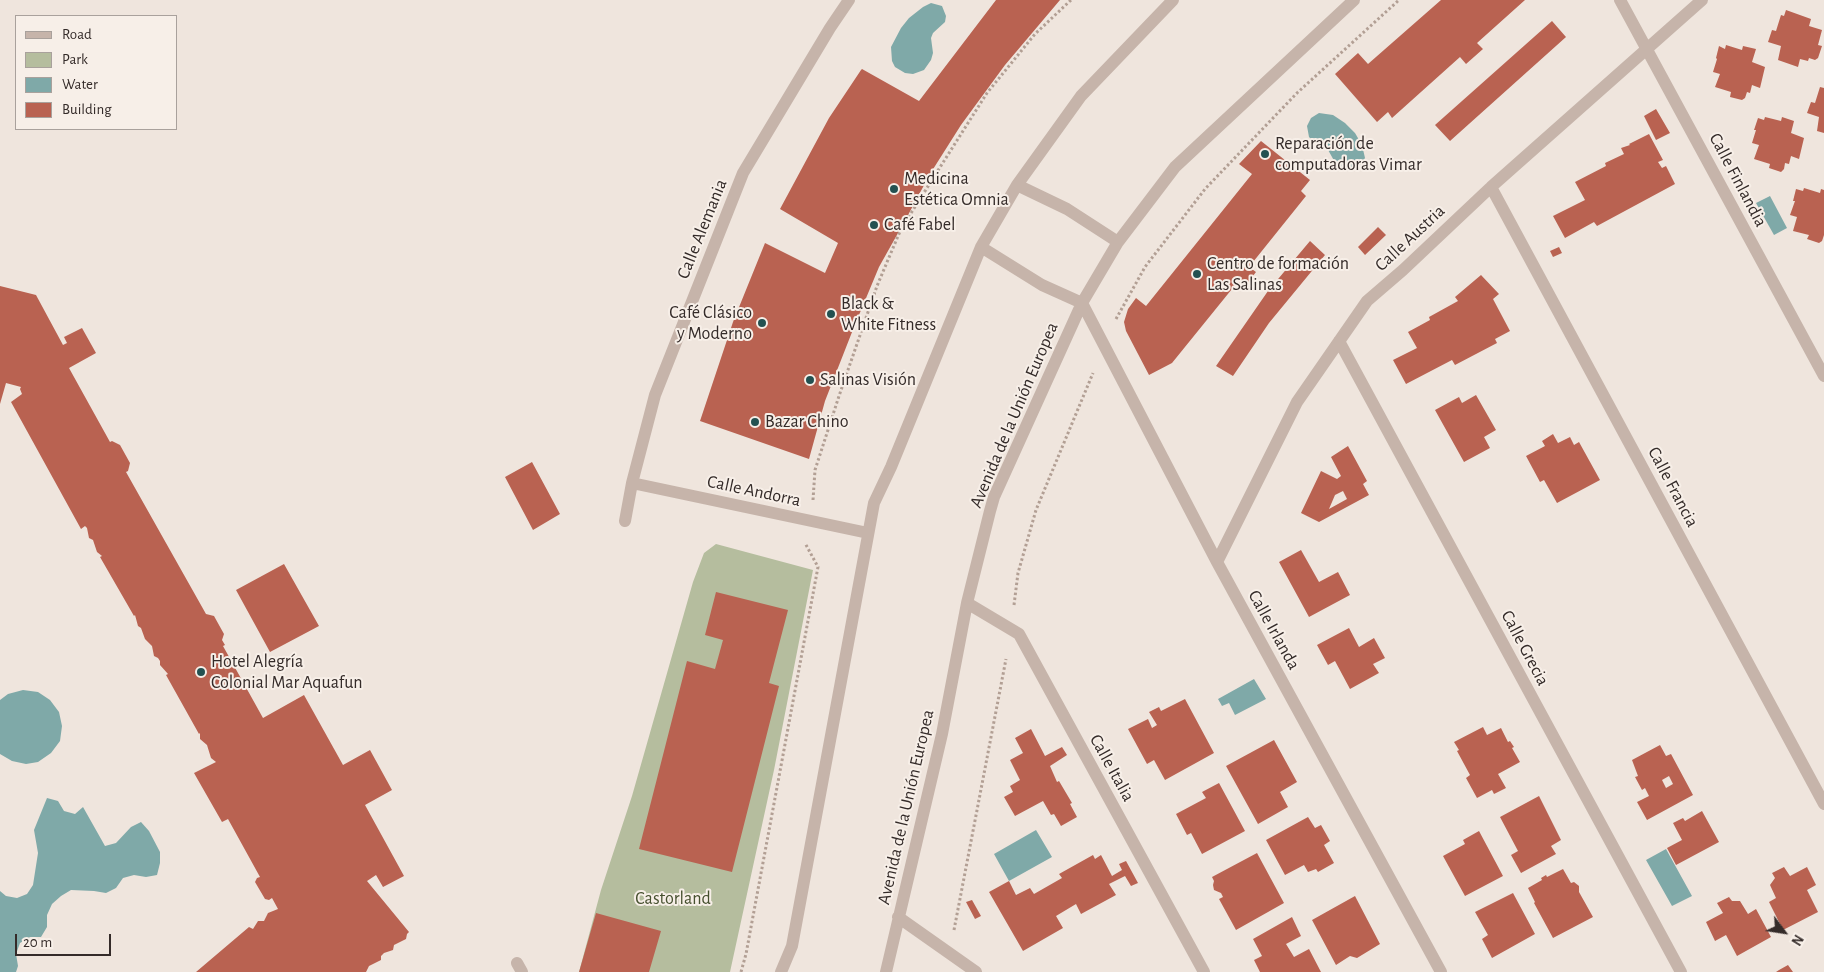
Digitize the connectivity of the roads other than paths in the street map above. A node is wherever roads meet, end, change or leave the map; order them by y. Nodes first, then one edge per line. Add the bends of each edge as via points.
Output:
1 (849, 0) edge
2 (1173, 0) edge
3 (1354, 0) edge
4 (1620, 0) edge
5 (1702, 0) edge
6 (1647, 49) junction
7 (1017, 185) junction
8 (1491, 187) junction
9 (1118, 242) junction
10 (981, 247) junction
11 (1082, 303) junction
12 (1339, 341) junction
13 (1824, 376) edge
14 (632, 483) junction
15 (625, 521) dead end
16 (868, 533) junction
17 (1217, 562) junction
18 (967, 603) junction
19 (1824, 804) edge
20 (898, 917) junction
21 (781, 972) edge
22 (886, 972) edge
23 (976, 972) edge
24 (1204, 972) edge
25 (1440, 972) edge
26 (1680, 972) edge

1 - 14 street, Calle Alemania via 743,173 655,395
2 - 7 street via 1080,96
3 - 9 street, Avenida de la Unión Europea via 1175,167
4 - 6 street, Calle Finlandia
5 - 6 street, Calle Austria
6 - 8 street, Calle Austria
6 - 13 street, Calle Finlandia
7 - 9 street via 1067,209
7 - 10 street
8 - 12 street, Calle Austria via 1367,301
8 - 19 street, Calle Francia
9 - 11 street, Avenida de la Unión Europea
10 - 11 street via 1042,285
10 - 16 street via 874,503
11 - 17 street, Calle Irlanda
11 - 18 street, Avenida de la Unión Europea via 994,497
12 - 17 street, Calle Austria via 1297,402
12 - 26 street, Calle Grecia
14 - 15 street, Calle Alemania
14 - 16 street, Calle Andorra
16 - 21 street via 792,946
17 - 25 street, Calle Irlanda
18 - 20 street, Avenida de la Unión Europea via 942,734
18 - 24 street, Calle Italia via 1019,634
20 - 22 street, Avenida de la Unión Europea
20 - 23 street

